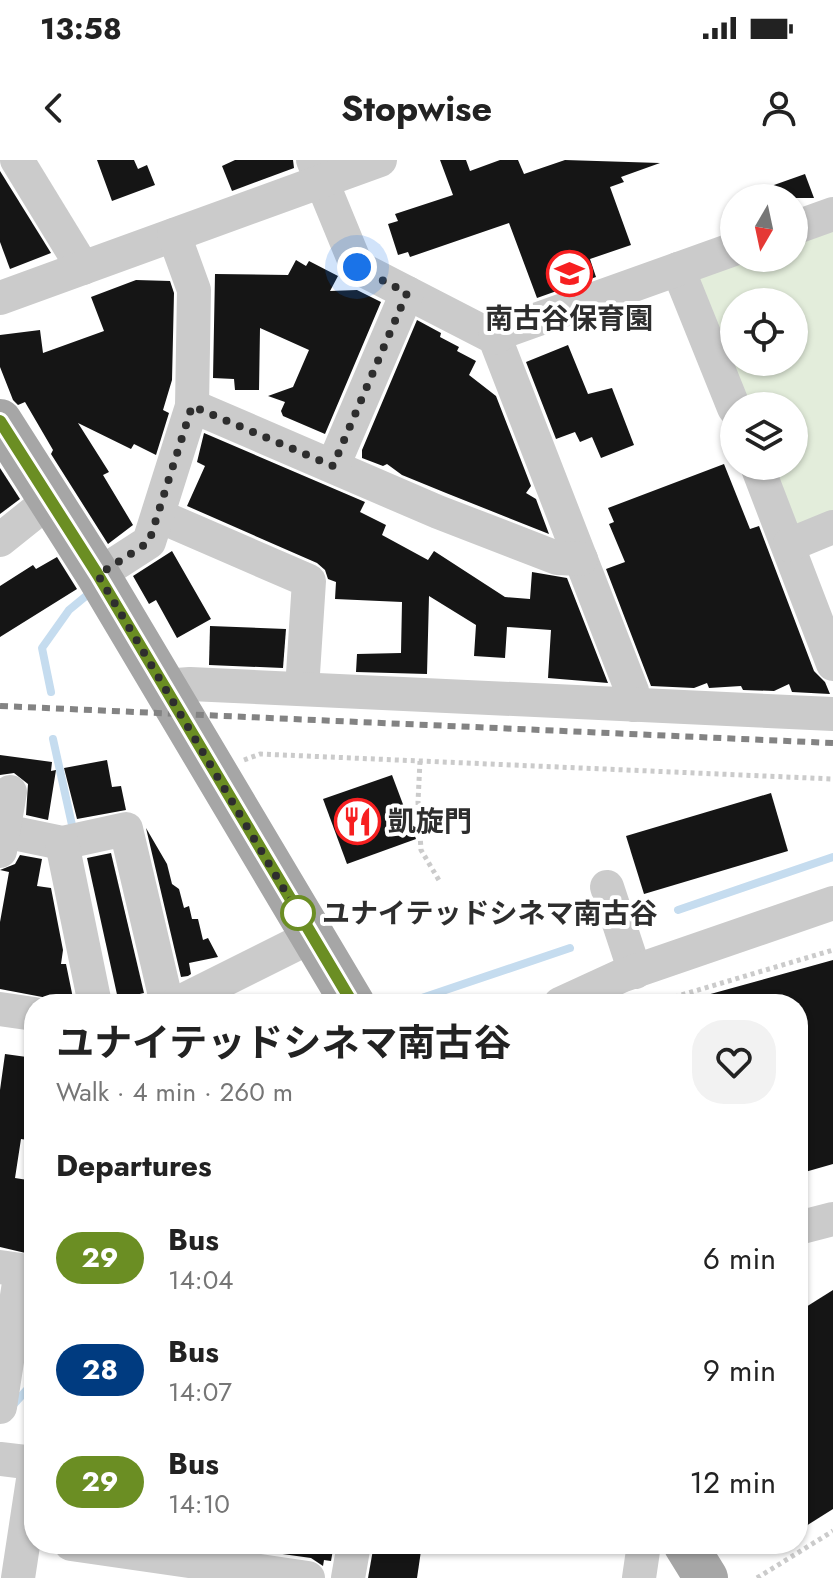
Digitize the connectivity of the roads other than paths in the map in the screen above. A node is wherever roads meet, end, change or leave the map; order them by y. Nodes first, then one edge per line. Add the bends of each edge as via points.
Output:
1 (17, 160) edge
2 (380, 160) edge
3 (318, 170) edge
4 (833, 214) edge
5 (808, 223) edge
6 (174, 235) junction
7 (720, 254) edge
8 (83, 268) junction
9 (678, 269) junction
10 (407, 293) junction
11 (0, 298) edge
12 (495, 338) junction
13 (728, 392) edge
14 (192, 406) junction
15 (0, 421) edge
16 (333, 466) junction
17 (763, 480) edge
18 (50, 500) junction
19 (159, 516) junction
20 (833, 527) edge
21 (0, 540) edge
22 (789, 545) junction
23 (581, 559) junction
24 (98, 575) junction
25 (833, 664) edge
26 (163, 686) junction
27 (302, 689) junction
28 (634, 705) junction
29 (833, 714) edge
30 (10, 792) dead end
31 (2, 842) edge
32 (62, 843) junction
33 (607, 887) dead end
34 (833, 903) edge
35 (312, 936) junction
36 (635, 972) junction
37 (93, 994) edge
38 (165, 994) edge
39 (196, 994) edge
40 (347, 994) edge
41 (583, 994) edge
42 (0, 1011) edge
43 (24, 1013) edge
44 (833, 1219) edge
45 (808, 1225) edge
46 (0, 1267) edge
47 (24, 1379) edge
48 (0, 1407) edge
49 (0, 1459) edge
50 (24, 1462) edge
51 (25, 1554) edge
52 (141, 1554) edge
53 (352, 1554) edge
54 (643, 1554) edge
55 (691, 1554) edge
56 (18, 1578) edge
57 (308, 1578) edge
58 (348, 1578) edge
59 (639, 1578) edge
60 (706, 1578) edge

1 - 8 street
2 - 3 street
3 - 6 street
3 - 10 street via 357,267
4 - 5 street
6 - 8 street
6 - 14 street via 194,290
7 - 9 street
8 - 11 street
9 - 12 street
9 - 13 street
10 - 12 street
10 - 16 street
12 - 23 street
14 - 16 street
14 - 19 street
15 - 18 main road
16 - 23 street via 557,558
17 - 22 street
18 - 21 street
18 - 24 main road
19 - 24 street via 149,542
19 - 27 street via 309,581
20 - 22 street
22 - 25 street
23 - 28 street
24 - 26 main road
26 - 27 street
26 - 35 main road
27 - 28 street
28 - 29 street
30 - 31 street
31 - 32 street
32 - 37 street
32 - 38 street via 126,829
33 - 36 street
34 - 36 street
35 - 39 street
35 - 40 main road
36 - 41 street
42 - 43 street
44 - 45 street
46 - 48 street via 21,1270
47 - 48 street
49 - 50 street
51 - 56 street
52 - 57 street
53 - 58 street
54 - 59 street
55 - 60 main road

